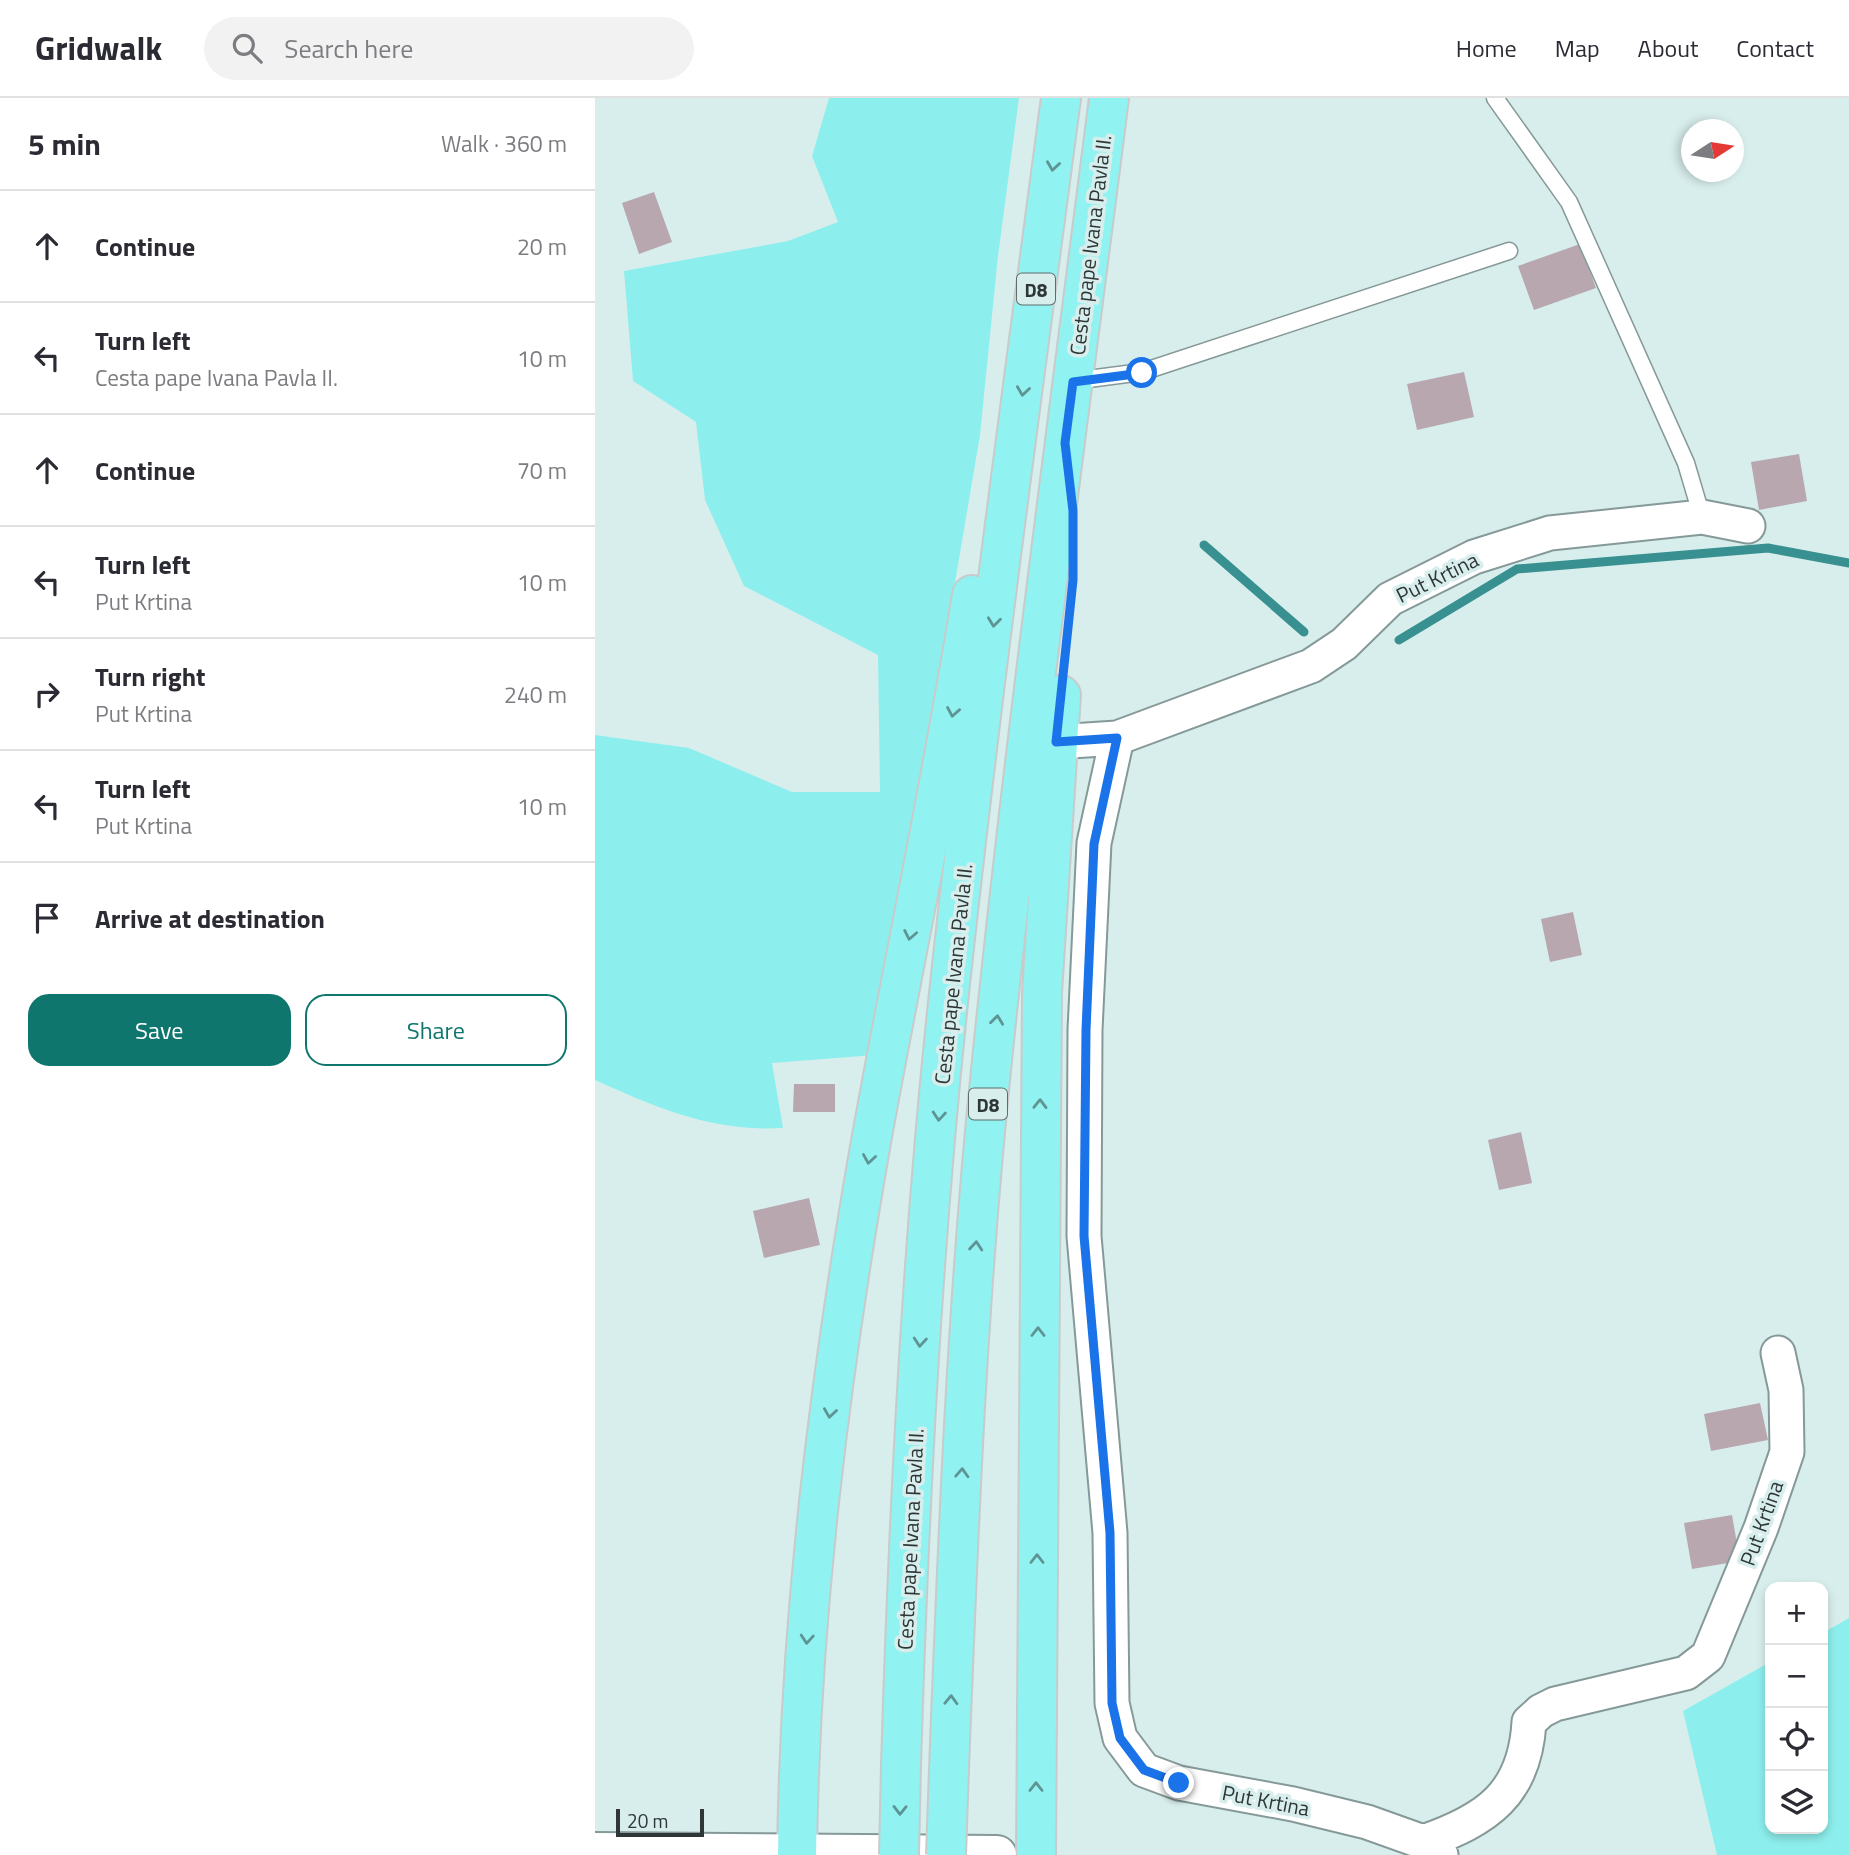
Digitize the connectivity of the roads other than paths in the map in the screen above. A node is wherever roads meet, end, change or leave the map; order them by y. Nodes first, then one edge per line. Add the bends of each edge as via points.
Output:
1 (1062, 98) edge
2 (1109, 98) edge
3 (1495, 98) edge
4 (1509, 251) dead end
5 (1073, 382) junction
6 (1065, 443) junction
7 (1011, 481) junction
8 (1702, 517) junction
9 (1748, 526) dead end
10 (1117, 738) junction
11 (1056, 742) junction
12 (1778, 1353) dead end
13 (1432, 1848) edge
14 (595, 1852) edge
15 (797, 1854) edge
16 (899, 1855) edge
17 (946, 1855) edge
18 (997, 1855) edge
19 (1036, 1855) edge

1 -> 7 main road, Cesta pape Ivana Pavla II. / D8
2 - 5 main road, Cesta pape Ivana Pavla II. / D8
3 - 8 lane via 1569,202 1686,463
4 - 5 lane via 1142,373
5 - 6 main road, Cesta pape Ivana Pavla II. / D8
6 - 11 main road via 1073,511 1073,580
17 -> 6 main road, Cesta pape Ivana Pavla II. / D8, bridge via 971,1299 991,1070
7 -> 15 main road via 991,519 977,563 839,1345 807,1633
7 -> 16 main road, Cesta pape Ivana Pavla II. / D8, bridge via 949,1000 919,1357 907,1560
8 - 9 street, Put Krtina
8 - 10 street, Put Krtina via 1550,533 1474,557 1390,599 1344,645 1311,666
10 - 11 street, Put Krtina
10 - 13 street, Put Krtina via 1094,844 1084,1236 1110,1533 1112,1703 1120,1738 1144,1770 1179,1783 1367,1822
19 -> 11 main road via 1042,993
12 - 13 street, Put Krtina via 1786,1390 1787,1452 1709,1656 1686,1673 1630,1684 1541,1711 1529,1722 1528,1752 1514,1781 1490,1810
14 - 15 street
15 - 18 street

